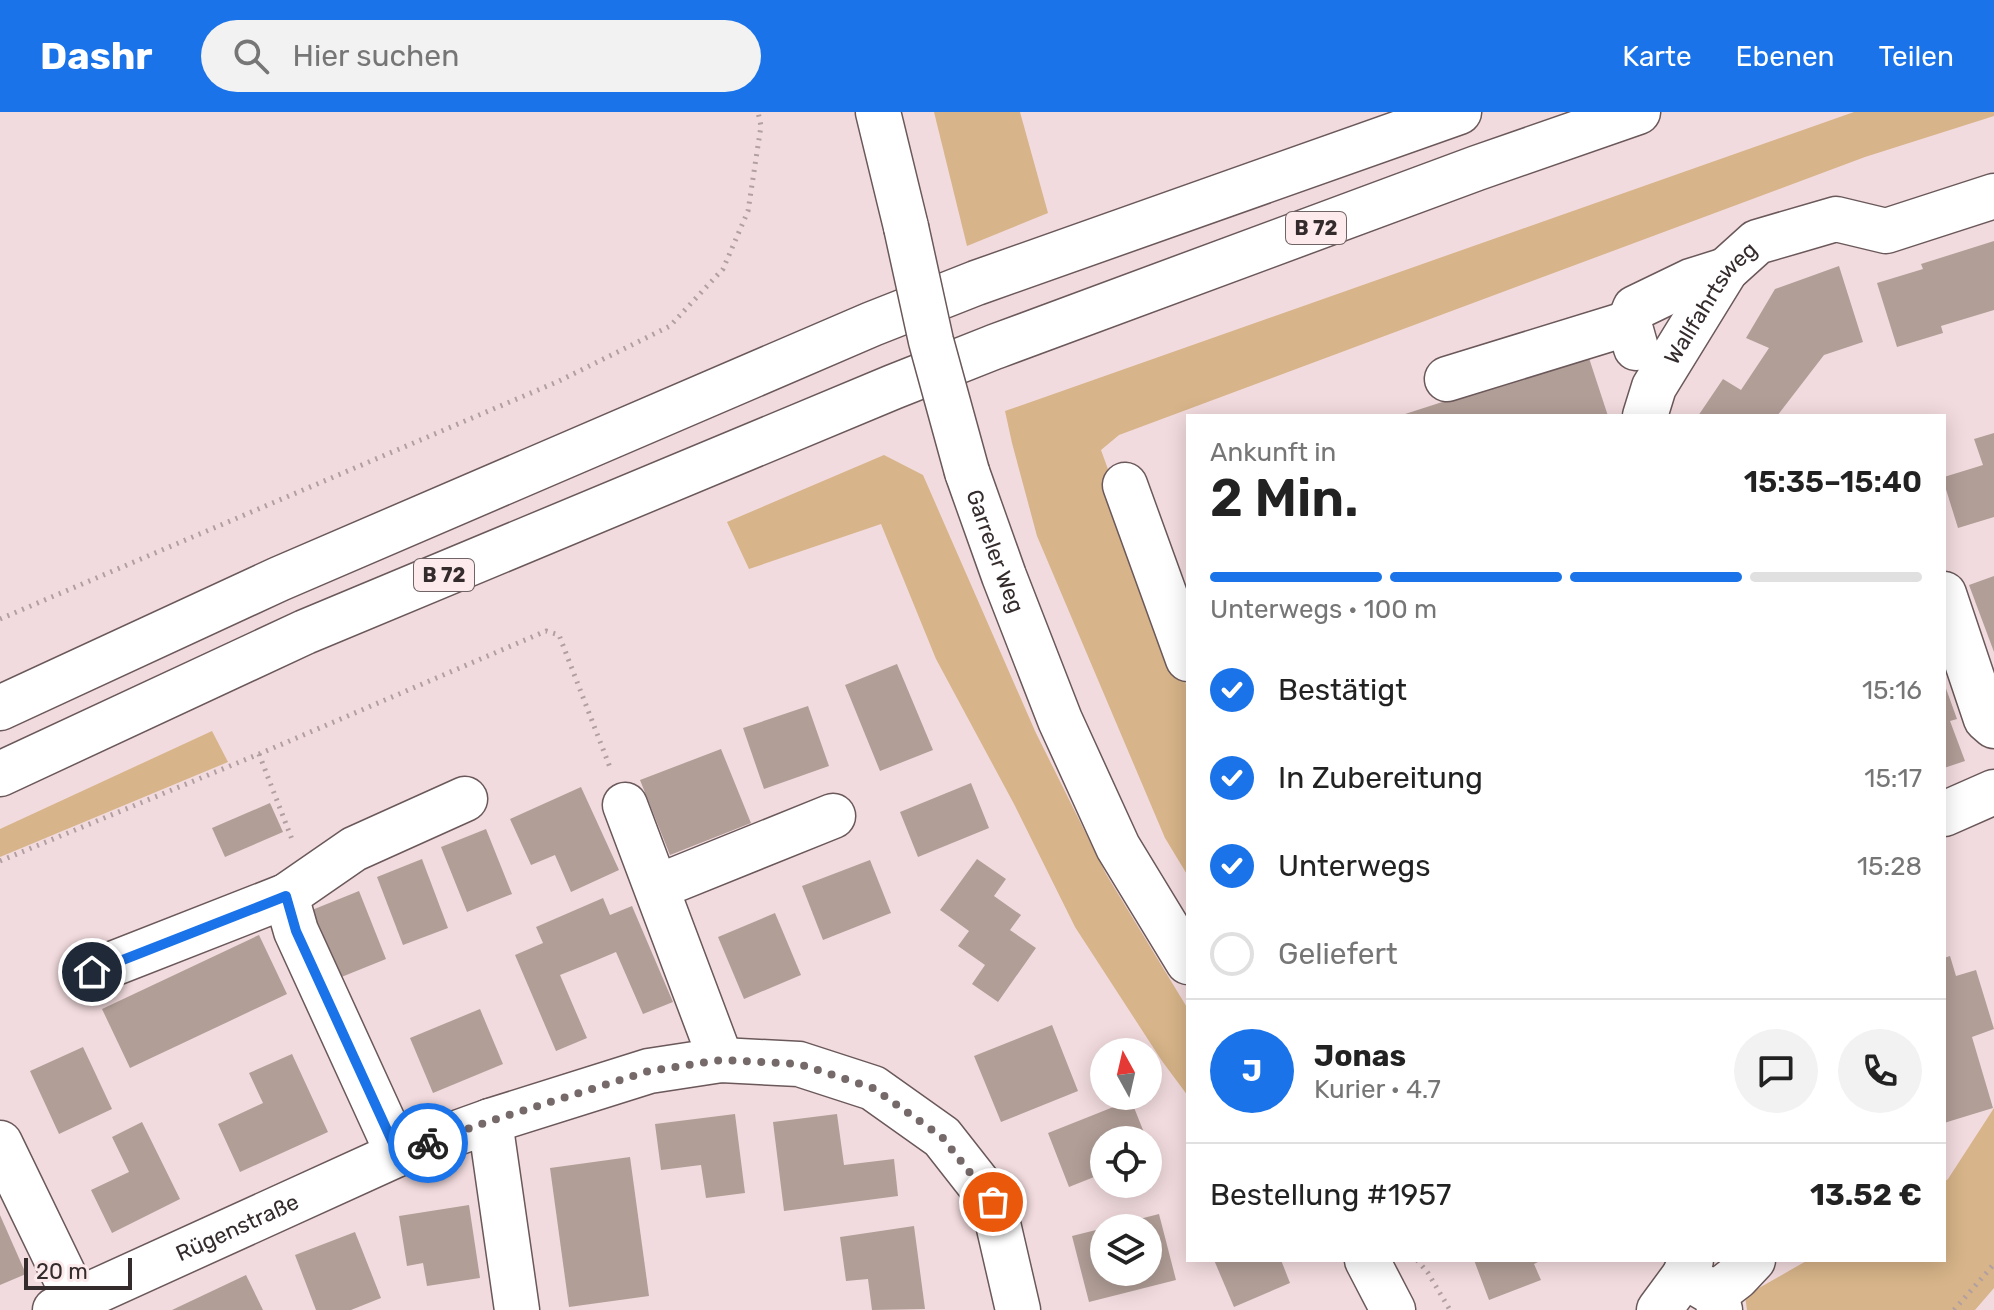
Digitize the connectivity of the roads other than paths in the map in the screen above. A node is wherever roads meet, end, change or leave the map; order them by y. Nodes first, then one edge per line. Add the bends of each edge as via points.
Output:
1 (878, 112) edge
2 (1459, 112) edge
3 (1638, 112) edge
4 (1994, 196) edge
5 (1726, 270) junction
6 (1629, 323) junction
7 (1447, 379) dead end
8 (1649, 401) edge
9 (1125, 485) dead end
10 (1946, 600) edge
11 (1186, 653) edge
12 (0, 708) edge
13 (1994, 726) edge
14 (0, 774) edge
15 (1994, 792) edge
16 (465, 799) dead end
17 (625, 805) road end
18 (1946, 813) edge
19 (833, 816) dead end
20 (657, 887) junction
21 (286, 896) junction
22 (1186, 959) edge
23 (92, 972) dead end
24 (721, 1060) junction
25 (490, 1121) junction
26 (0, 1143) edge
27 (398, 1154) junction
28 (1368, 1262) edge
29 (1751, 1262) edge
30 (1694, 1290) edge
31 (66, 1305) edge
32 (517, 1310) edge
33 (1018, 1310) edge
34 (1393, 1310) edge

1 - 22 main road, Garreler Weg, bridge via 931,341 967,472 1004,576 1066,734 1118,847
2 - 12 main road via 872,324 279,579
3 - 14 main road, B 72 via 922,376 305,632
4 - 5 main road, Wallfahrtsweg via 1886,231 1836,219 1757,242
5 - 6 main road via 1635,308
5 - 8 main road, Wallfahrtsweg
6 - 7 main road
6 - 8 main road
9 - 11 main road
10 - 13 main road via 1986,719
15 - 18 main road
16 - 21 main road via 354,849
17 - 20 main road
19 - 20 main road
20 - 24 main road
21 - 23 main road
21 - 27 main road via 296,931
24 - 25 main road, Rügenstraße via 649,1071
24 - 33 main road, Rügenstraße via 799,1064 873,1088 942,1137 993,1202
25 - 27 main road, Rügenstraße
25 - 32 main road
26 - 31 main road, Rügenstraße
27 - 31 main road, Rügenstraße
28 - 34 main road
29 - 30 main road via 1737,1277

